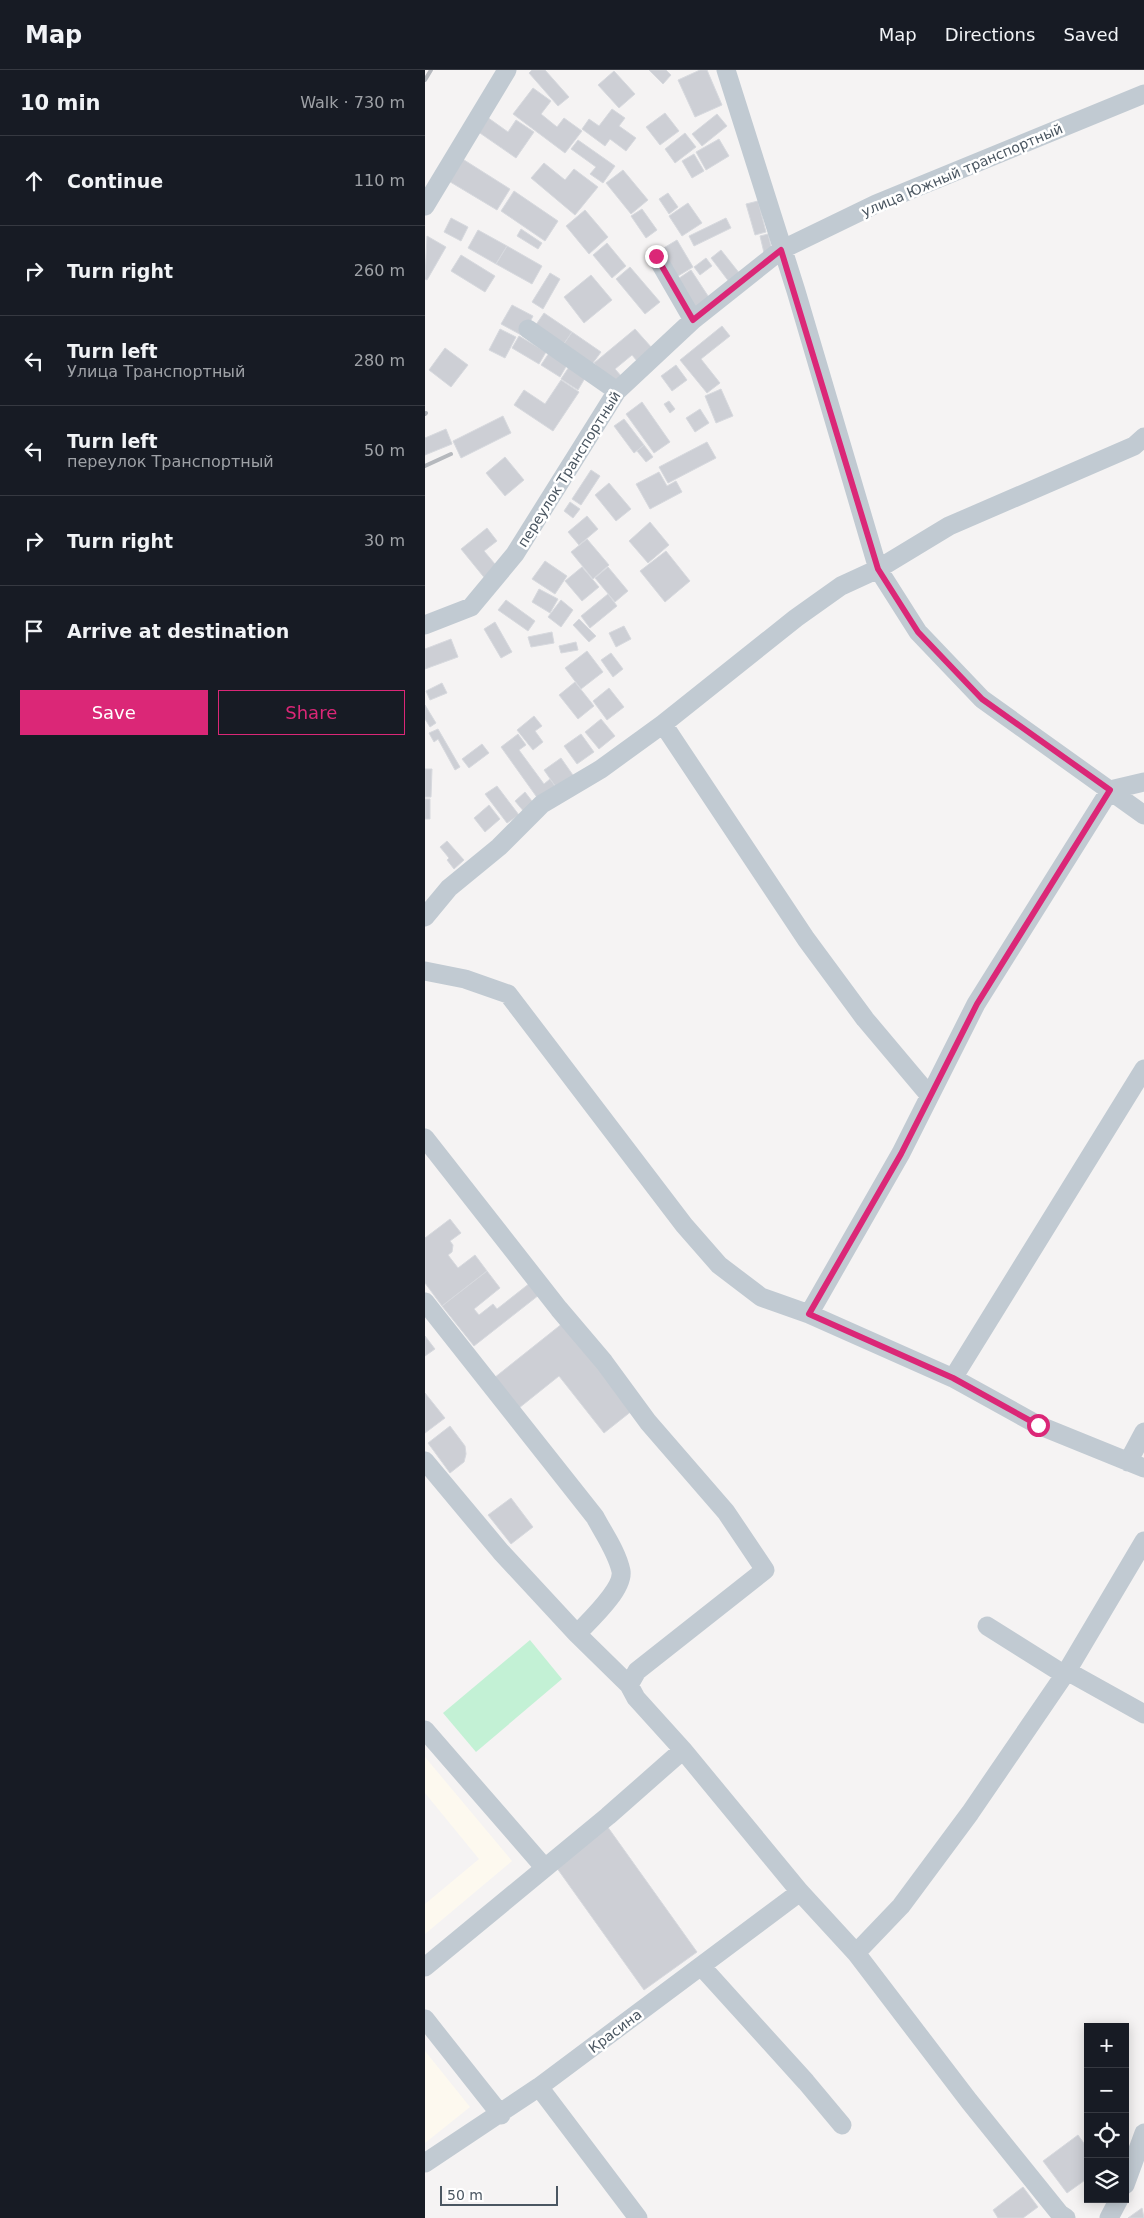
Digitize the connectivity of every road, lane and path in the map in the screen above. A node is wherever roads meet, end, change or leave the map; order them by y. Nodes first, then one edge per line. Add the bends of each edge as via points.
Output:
1 (507, 70) edge
2 (732, 72) edge
3 (1144, 94) edge
4 (425, 206) edge
5 (781, 250) junction
6 (656, 256) dead end
7 (693, 320) junction
8 (528, 329) dead end
9 (617, 391) junction
10 (1144, 437) edge
11 (878, 569) junction
12 (425, 625) edge
13 (663, 724) junction
14 (1144, 782) edge
15 (1110, 790) junction
16 (1144, 815) edge
17 (425, 917) edge
18 (425, 971) edge
19 (1144, 1069) edge
20 (929, 1095) junction
21 (425, 1138) edge
22 (425, 1302) edge
23 (809, 1314) junction
24 (953, 1378) junction
25 (1144, 1432) edge
26 (425, 1460) edge
27 (1136, 1465) edge
28 (1144, 1541) edge
29 (987, 1626) dead end
30 (577, 1634) junction
31 (1066, 1673) junction
32 (629, 1685) junction
33 (1144, 1714) edge
34 (425, 1730) edge
35 (683, 1750) junction
36 (544, 1867) junction
37 (800, 1892) junction
38 (856, 1953) junction
39 (701, 1966) junction
40 (425, 1967) edge
41 (425, 2018) edge
42 (539, 2087) junction
43 (501, 2115) junction
44 (842, 2125) dead end
45 (1144, 2133) edge
46 (425, 2163) edge
47 (1129, 2174) edge
48 (1117, 2203) edge
49 (1061, 2217) edge
50 (637, 2218) edge
51 (1109, 2218) edge

1 - 4 street
2 - 5 street
3 - 5 street, улица Южный транспортный via 876,204
5 - 7 street, переулок Транспортный
5 - 11 street
6 - 7 street
7 - 9 street, переулок Транспортный
8 - 9 street
9 - 12 street, переулок Транспортный via 515,554 471,607
10 - 11 street via 1134,446 949,526
11 - 13 street via 841,586 796,618
11 - 15 street via 918,632 982,699
13 - 17 street via 601,769 543,804 499,847 449,888
13 - 20 street via 806,939 865,1019
14 - 15 street
15 - 16 street
15 - 20 street via 977,1004
18 - 23 street via 465,979 508,994 684,1225 719,1265 761,1297
19 - 24 street
20 - 23 street via 901,1154
21 - 32 street via 648,1422 726,1512 765,1570 637,1671
22 - 30 street via 595,1517 616,1557 621,1573 617,1589
23 - 24 street
24 - 27 street via 1038,1425
25 - 27 street
26 - 30 street via 501,1552
28 - 31 street
29 - 31 street
30 - 32 street
31 - 33 street
31 - 38 street via 970,1813 901,1906
32 - 35 street via 636,1698
34 - 36 street
35 - 36 street
35 - 37 street
36 - 40 street
37 - 38 street
37 - 39 street, Красина
38 - 49 street
39 - 42 street, Красина
39 - 44 street
41 - 43 street
42 - 43 street, Красина
42 - 50 street
43 - 46 street, Красина
45 - 47 street
48 - 51 street

